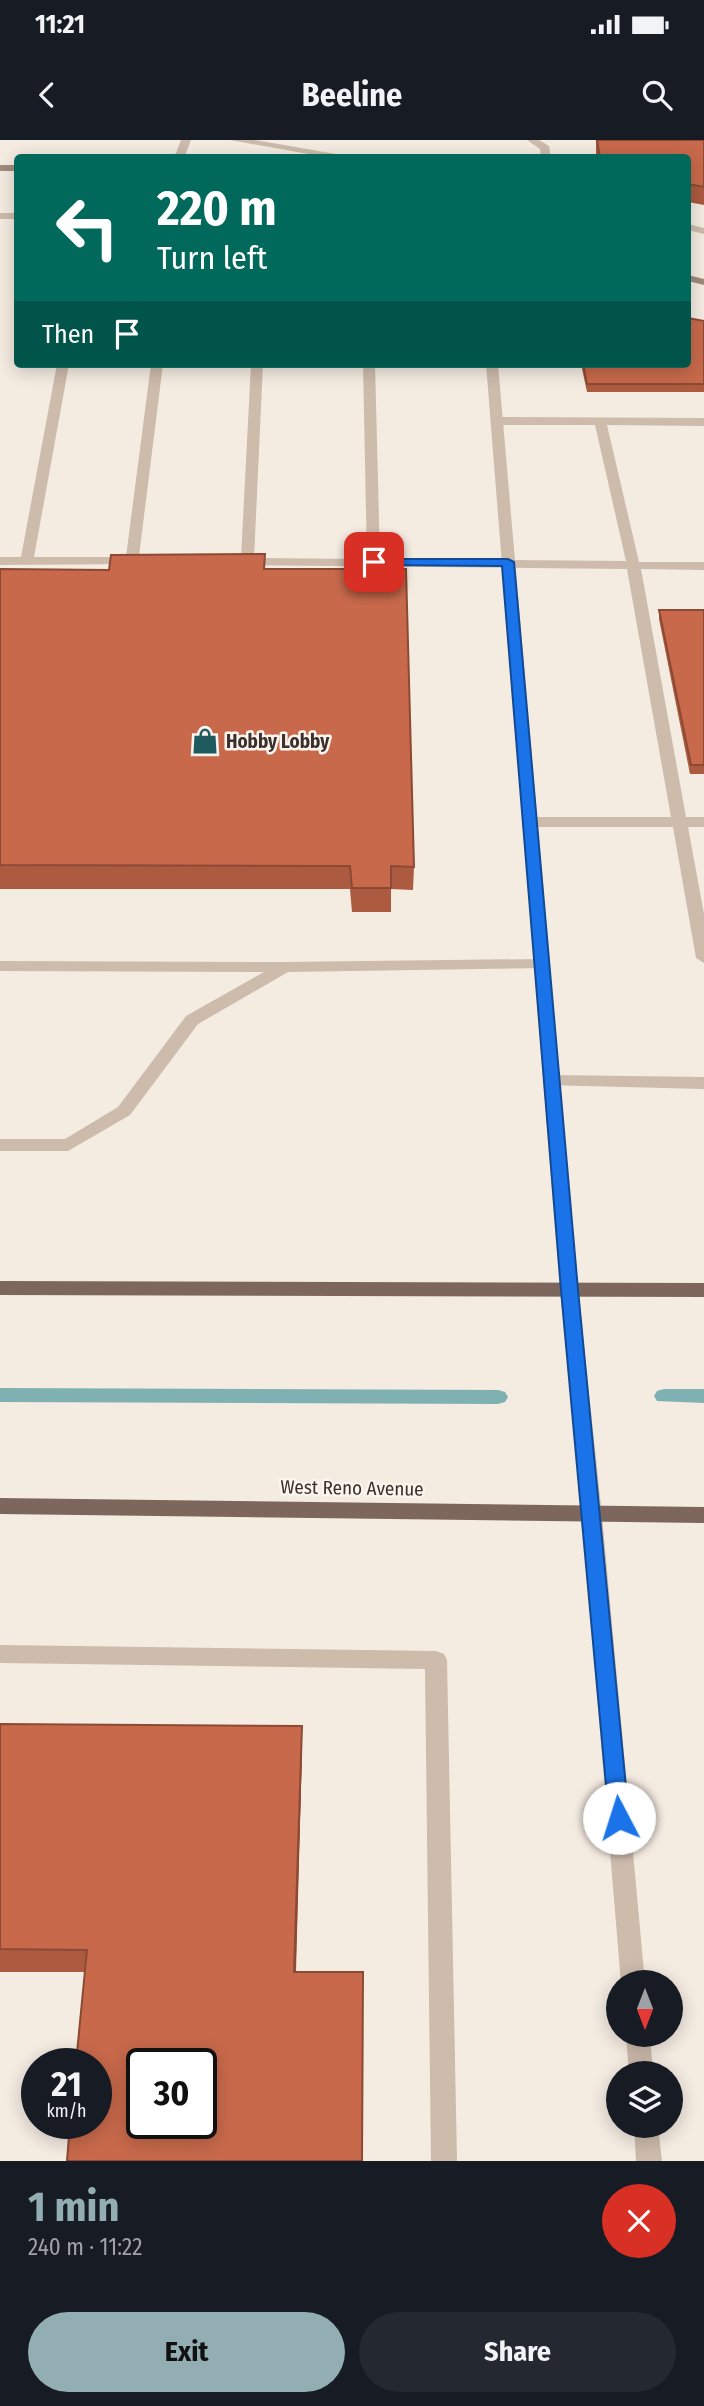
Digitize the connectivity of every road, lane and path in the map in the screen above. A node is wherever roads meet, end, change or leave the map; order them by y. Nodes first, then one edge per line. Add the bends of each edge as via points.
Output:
1 (235, 140) edge
2 (532, 140) edge
3 (335, 144) dead end
4 (317, 151) junction
5 (333, 154) edge
6 (546, 154) edge
7 (62, 368) edge
8 (157, 368) edge
9 (257, 368) edge
10 (369, 368) edge
11 (492, 368) edge
12 (496, 421) junction
13 (600, 421) junction
14 (704, 422) edge
15 (0, 561) edge
16 (27, 561) junction
17 (221, 562) edge
18 (247, 562) junction
19 (374, 562) junction
20 (508, 562) junction
21 (633, 564) junction
22 (704, 566) edge
23 (530, 822) junction
24 (679, 822) junction
25 (704, 822) edge
26 (704, 958) edge
27 (542, 964) junction
28 (0, 966) edge
29 (285, 967) junction
30 (551, 1082) junction
31 (704, 1083) edge
32 (0, 1145) edge
33 (0, 1288) edge
34 (569, 1290) junction
35 (704, 1290) edge
36 (0, 1506) edge
37 (592, 1515) junction
38 (704, 1515) edge
39 (0, 1654) edge
40 (633, 1970) edge
41 (647, 2138) edge
42 (444, 2161) edge
43 (649, 2161) edge

1 - 4 street
2 - 6 street via 545,148
3 - 4 street
4 - 5 street
7 - 16 street
8 - 16 street via 139,561
9 - 18 street
10 - 19 street
11 - 12 street
12 - 13 street
12 - 20 street
13 - 14 street
13 - 21 street
15 - 16 street
17 - 18 street
18 - 19 street
19 - 20 street
20 - 21 street
20 - 23 street
21 - 22 street
21 - 24 street
23 - 24 street
23 - 27 street
24 - 25 street
24 - 26 street
27 - 29 street
27 - 30 street
28 - 29 street
29 - 32 street via 192,1020 124,1111 68,1145
30 - 31 street
30 - 34 street
33 - 34 main road
34 - 35 main road
34 - 37 street
36 - 37 main road, West Reno Avenue
37 - 38 main road, West Reno Avenue
37 - 40 street
39 - 42 street via 436,1660
41 - 43 street

